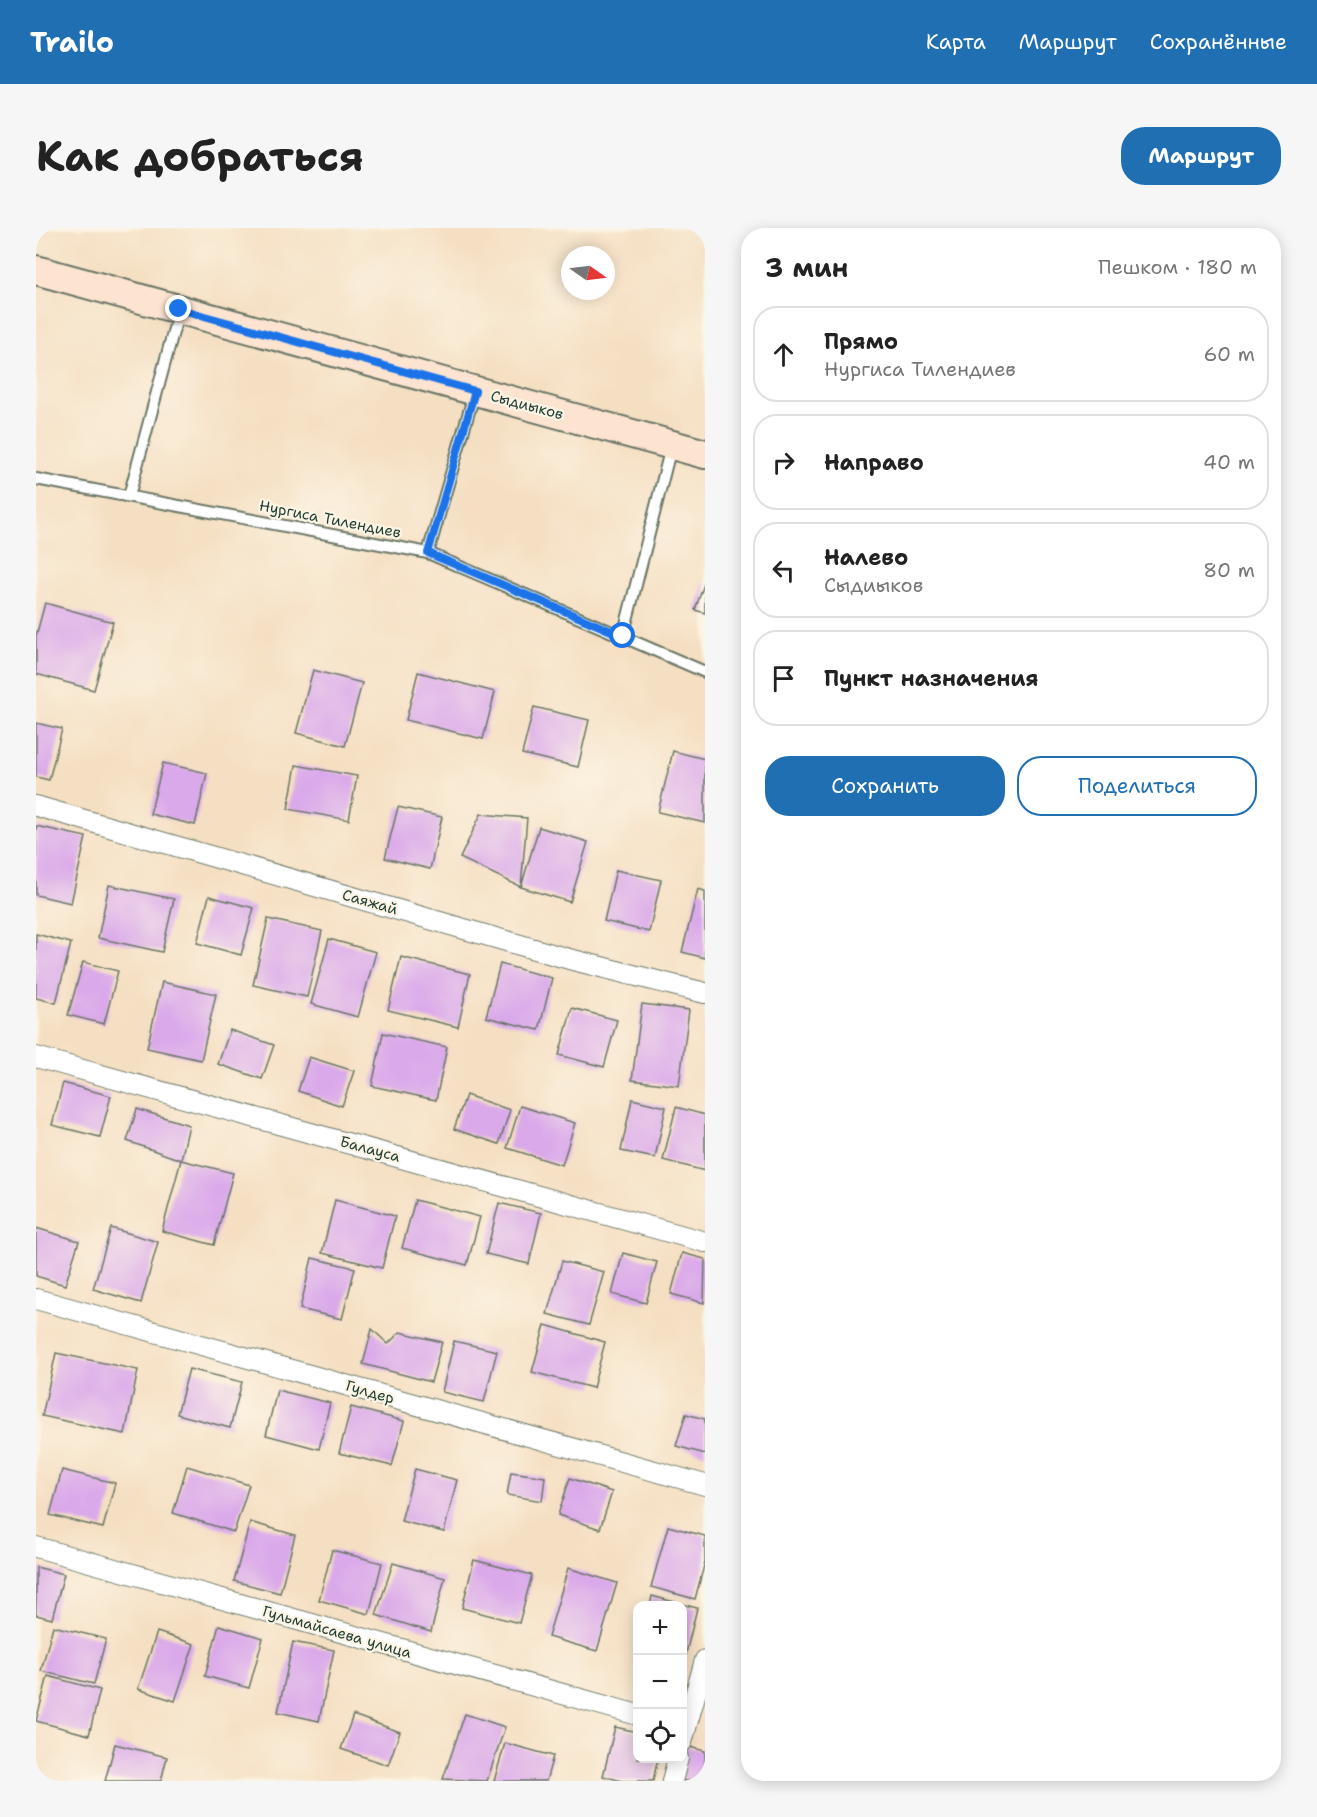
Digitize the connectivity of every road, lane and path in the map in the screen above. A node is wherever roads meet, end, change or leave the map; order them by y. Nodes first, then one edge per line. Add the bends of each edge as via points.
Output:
1 (36, 270) edge
2 (179, 309) junction
3 (475, 391) junction
4 (671, 445) junction
5 (705, 454) edge
6 (36, 478) edge
7 (129, 496) junction
8 (428, 553) junction
9 (623, 636) junction
10 (705, 672) edge
11 (36, 806) edge
12 (705, 993) edge
13 (36, 1058) edge
14 (705, 1242) edge
15 (36, 1299) edge
16 (705, 1485) edge
17 (36, 1547) edge
18 (705, 1660) edge
19 (633, 1714) edge
20 (689, 1731) edge
21 (677, 1763) edge
22 (672, 1781) edge

1 - 2 street, Сыдиыков
2 - 3 street, Сыдиыков
2 - 7 lane
3 - 4 street, Сыдиыков
3 - 8 lane
4 - 5 street, Сыдиыков
4 - 9 lane
6 - 7 lane, Нургиса Тилендиев
7 - 8 lane, Нургиса Тилендиев
8 - 9 lane, Нургиса Тилендиев
9 - 10 lane, Нургиса Тилендиев
11 - 12 street, Саяжай via 569,959
13 - 14 street, Балауса
15 - 16 street, Гулдер
17 - 19 street, Гульмайсаева улица
18 - 20 street
21 - 22 street

